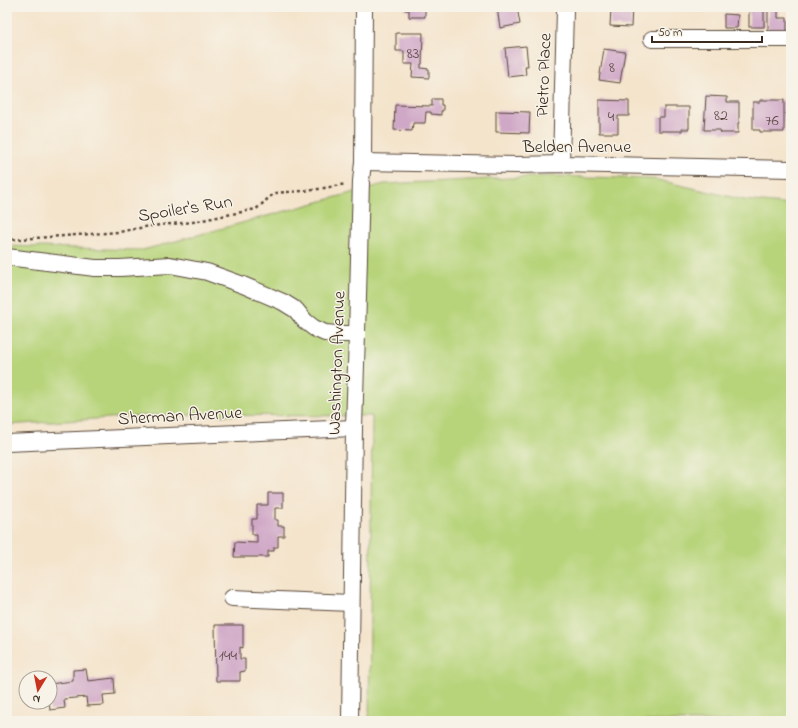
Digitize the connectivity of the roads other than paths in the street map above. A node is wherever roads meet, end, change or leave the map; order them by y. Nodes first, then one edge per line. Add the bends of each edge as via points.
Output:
1 (364, 7) edge
2 (565, 10) dead end
3 (652, 39) dead end
4 (791, 39) edge
5 (363, 162) junction
6 (561, 164) junction
7 (791, 168) edge
8 (7, 257) edge
9 (357, 334) junction
10 (354, 428) junction
11 (7, 443) edge
12 (232, 598) dead end
13 (351, 603) junction
14 (350, 721) edge

1 - 5 street, Washington Avenue
2 - 6 street, Pietro Place
3 - 4 street
5 - 6 street, Belden Avenue
5 - 9 street, Washington Avenue
6 - 7 street, Belden Avenue
8 - 9 street via 94,268 170,265 207,272 284,302 314,328 325,333
9 - 10 street, Washington Avenue
10 - 11 street, Sherman Avenue
10 - 13 street, Washington Avenue
12 - 13 street
13 - 14 street, Washington Avenue

